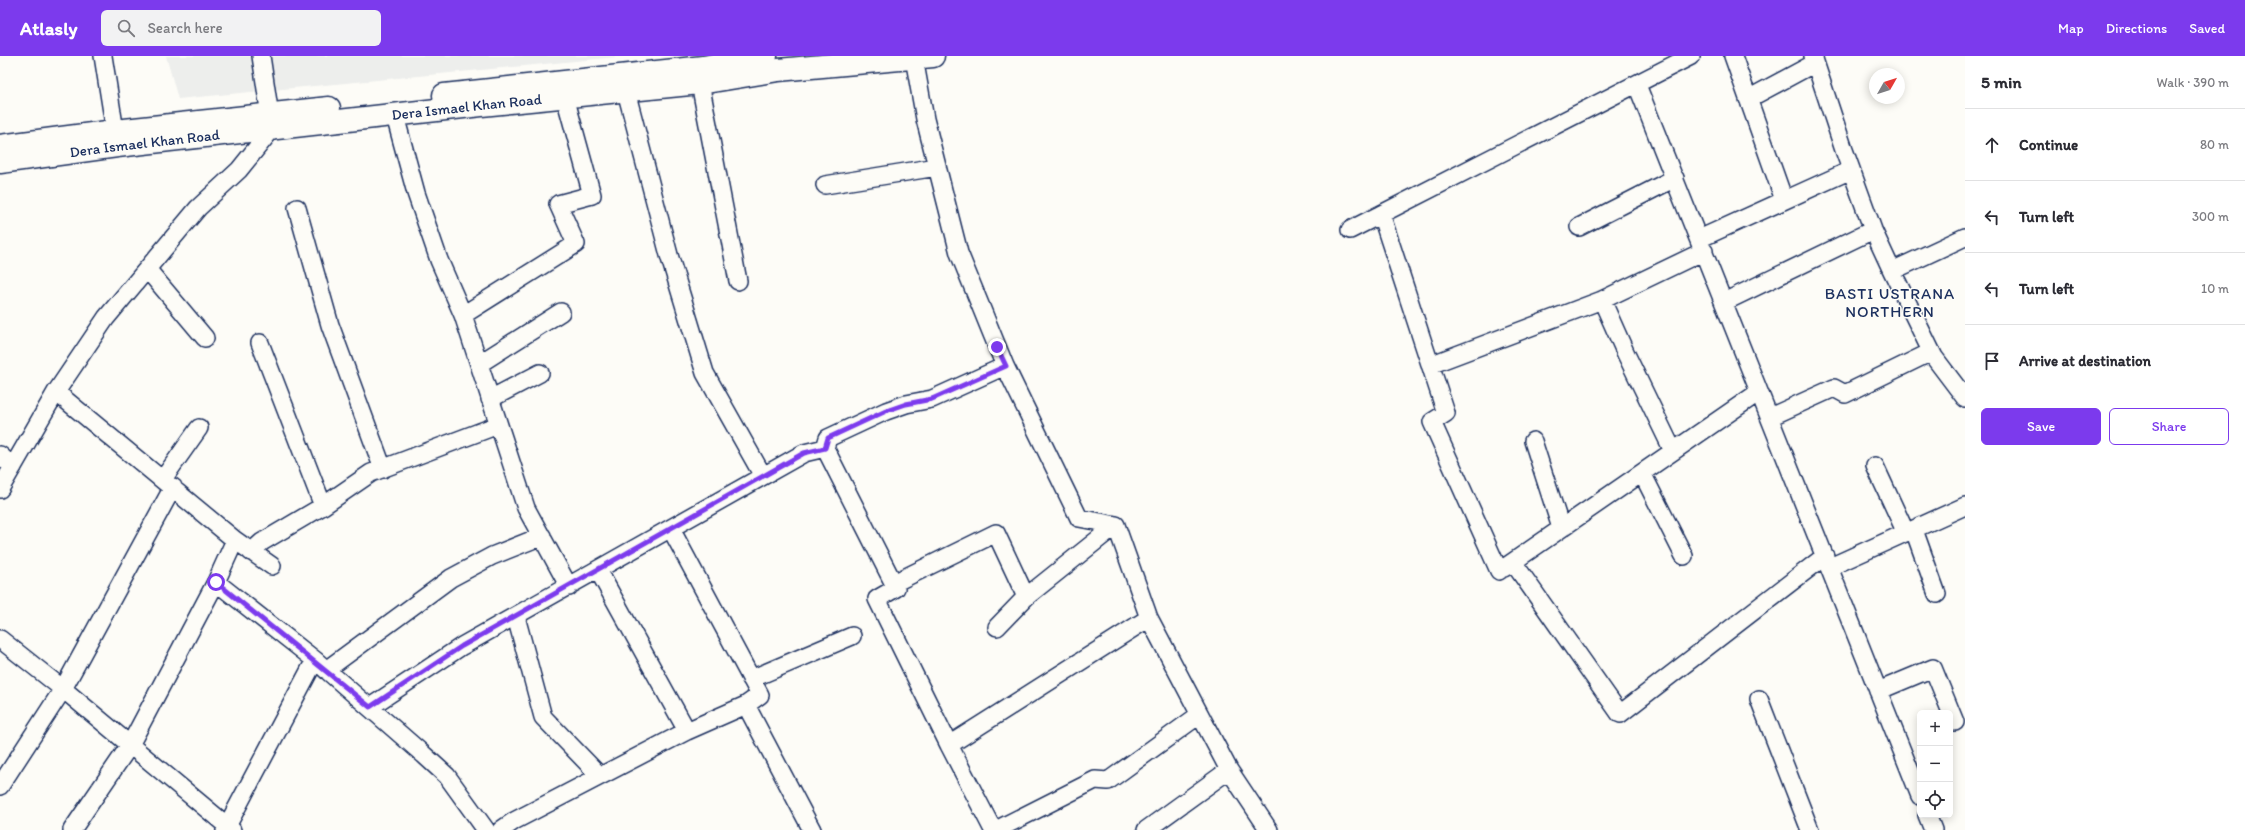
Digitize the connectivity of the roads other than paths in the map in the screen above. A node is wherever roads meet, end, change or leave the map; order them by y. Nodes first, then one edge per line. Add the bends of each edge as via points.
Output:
1 (103, 56) edge
2 (261, 56) edge
3 (1691, 56) edge
4 (1734, 56) edge
5 (924, 57) edge
6 (1814, 60) edge
7 (773, 61) edge
8 (700, 83) junction
9 (1637, 85) junction
10 (626, 91) junction
11 (565, 97) junction
12 (1748, 99) junction
13 (396, 116) junction
14 (271, 121) junction
15 (115, 131) junction
16 (0, 146) edge
17 (0, 162) edge
18 (937, 167) junction
19 (1851, 170) junction
20 (1675, 178) junction
21 (825, 185) dead end
22 (1784, 200) junction
23 (297, 208) dead end
24 (1381, 214) junction
25 (1579, 227) dead end
26 (1350, 230) dead end
27 (1874, 230) junction
28 (1965, 236) edge
29 (1702, 245) junction
30 (148, 269) junction
31 (1892, 271) junction
32 (738, 281) dead end
33 (1602, 300) junction
34 (1724, 302) junction
35 (561, 312) dead end
36 (463, 315) junction
37 (205, 338) dead end
38 (260, 343) dead end
39 (1932, 352) junction
40 (479, 364) junction
41 (1430, 365) junction
42 (1006, 366) junction
43 (540, 373) dead end
44 (56, 392) junction
45 (1759, 392) junction
46 (1965, 396) edge
47 (490, 399) junction
48 (1770, 417) junction
49 (498, 425) junction
50 (199, 428) dead end
51 (1533, 441) dead end
52 (825, 448) junction
53 (1673, 451) junction
54 (0, 455) edge
55 (1875, 466) dead end
56 (13, 467) junction
57 (383, 469) junction
58 (1642, 473) junction
59 (763, 476) junction
60 (168, 483) junction
61 (0, 489) edge
62 (322, 506) junction
63 (1965, 506) edge
64 (1116, 525) junction
65 (1562, 528) junction
66 (670, 529) junction
67 (1910, 531) junction
68 (542, 536) junction
69 (235, 540) junction
70 (251, 552) junction
71 (1684, 556) dead end
72 (1827, 562) junction
73 (272, 566) dead end
74 (598, 570) junction
75 (1501, 570) junction
76 (216, 582) junction
77 (894, 584) junction
78 (569, 586) junction
79 (1937, 594) dead end
80 (1026, 597) junction
81 (516, 617) junction
82 (1149, 618) junction
83 (997, 627) dead end
84 (852, 636) dead end
85 (0, 639) edge
86 (321, 665) junction
87 (752, 679) junction
88 (63, 689) junction
89 (1878, 691) junction
90 (1758, 699) dead end
91 (746, 705) junction
92 (370, 707) junction
93 (1199, 715) junction
94 (1955, 722) dead end
95 (687, 731) junction
96 (130, 745) junction
97 (949, 745) junction
98 (1229, 770) junction
99 (600, 776) junction
100 (0, 786) edge
101 (1917, 788) edge
102 (1928, 818) edge
103 (228, 829) edge
104 (72, 830) edge
105 (486, 830) edge
106 (501, 830) edge
107 (812, 830) edge
108 (993, 830) edge
109 (996, 830) edge
110 (1146, 830) edge
111 (1269, 830) edge
112 (1810, 830) edge
113 (1933, 830) edge

1 - 15 street
2 - 14 street
3 - 9 street
4 - 12 street
5 - 7 highway, Dera Ismael Khan Road
5 - 18 street via 925,119
6 - 12 street
6 - 19 street
7 - 8 highway, Dera Ismael Khan Road
7 - 14 highway, Dera Ismael Khan Road via 479,90
8 - 10 highway, Dera Ismael Khan Road
8 - 32 street
9 - 20 street
9 - 24 street
10 - 11 highway, Dera Ismael Khan Road
10 - 59 street via 669,255 705,373
11 - 13 highway, Dera Ismael Khan Road
11 - 36 street via 592,195 558,204 576,244
12 - 22 street
13 - 14 highway, Dera Ismael Khan Road
13 - 36 street via 416,192 439,260
14 - 15 highway, Dera Ismael Khan Road
14 - 17 highway, Dera Ismael Khan Road
14 - 30 street via 238,170 198,208
15 - 16 highway, Dera Ismael Khan Road
18 - 21 street
18 - 42 street via 959,253
19 - 22 street
19 - 27 street
20 - 25 street
20 - 29 street
22 - 29 street
23 - 57 street via 330,325
24 - 26 street
24 - 41 street
27 - 31 street
27 - 34 street
28 - 31 street
29 - 33 street
29 - 34 street
30 - 37 street
30 - 44 street via 106,318
31 - 39 street
33 - 41 street
33 - 53 street
34 - 45 street
35 - 40 street
36 - 40 street
38 - 62 street
39 - 46 street
39 - 48 street via 1845,394 1834,388
40 - 47 street
41 - 75 street via 1446,413 1432,422
42 - 52 street via 932,399 886,411 828,438
42 - 64 street via 1079,518
43 - 47 street
44 - 56 street
44 - 60 street
45 - 48 street
45 - 53 street
47 - 49 street
48 - 72 street
49 - 57 street
49 - 68 street via 526,508
50 - 60 street
51 - 65 street
52 - 59 street via 804,453
52 - 77 street
53 - 58 street
54 - 56 street
55 - 67 street
56 - 61 street
57 - 62 street via 371,473
58 - 65 street
58 - 71 street
59 - 66 street
60 - 69 street
60 - 88 street
62 - 70 street via 262,542
63 - 67 street
64 - 80 street
64 - 82 street
65 - 75 street
66 - 74 street
66 - 87 street
67 - 72 street
67 - 79 street
68 - 78 street
68 - 86 street via 492,556 451,578
69 - 70 street
69 - 76 street
70 - 73 street
72 - 75 street via 1620,714
72 - 89 street
74 - 78 street
74 - 95 street
76 - 86 street
76 - 96 street
77 - 80 street via 996,533
77 - 97 street via 896,588 877,599
78 - 81 street
80 - 83 street
81 - 92 street via 462,646
81 - 99 street via 543,717
82 - 93 street
82 - 97 street
84 - 87 street
85 - 88 street
86 - 92 street
86 - 103 street
87 - 91 street via 760,695
88 - 96 street
88 - 100 street
89 - 94 street via 1933,668
89 - 101 street
90 - 112 street
91 - 95 street
91 - 107 street
92 - 105 street via 447,776
93 - 98 street
93 - 109 street via 1108,781 1095,780
95 - 99 street
96 - 103 street
96 - 104 street
97 - 108 street
98 - 110 street
98 - 111 street
99 - 106 street
102 - 113 street

